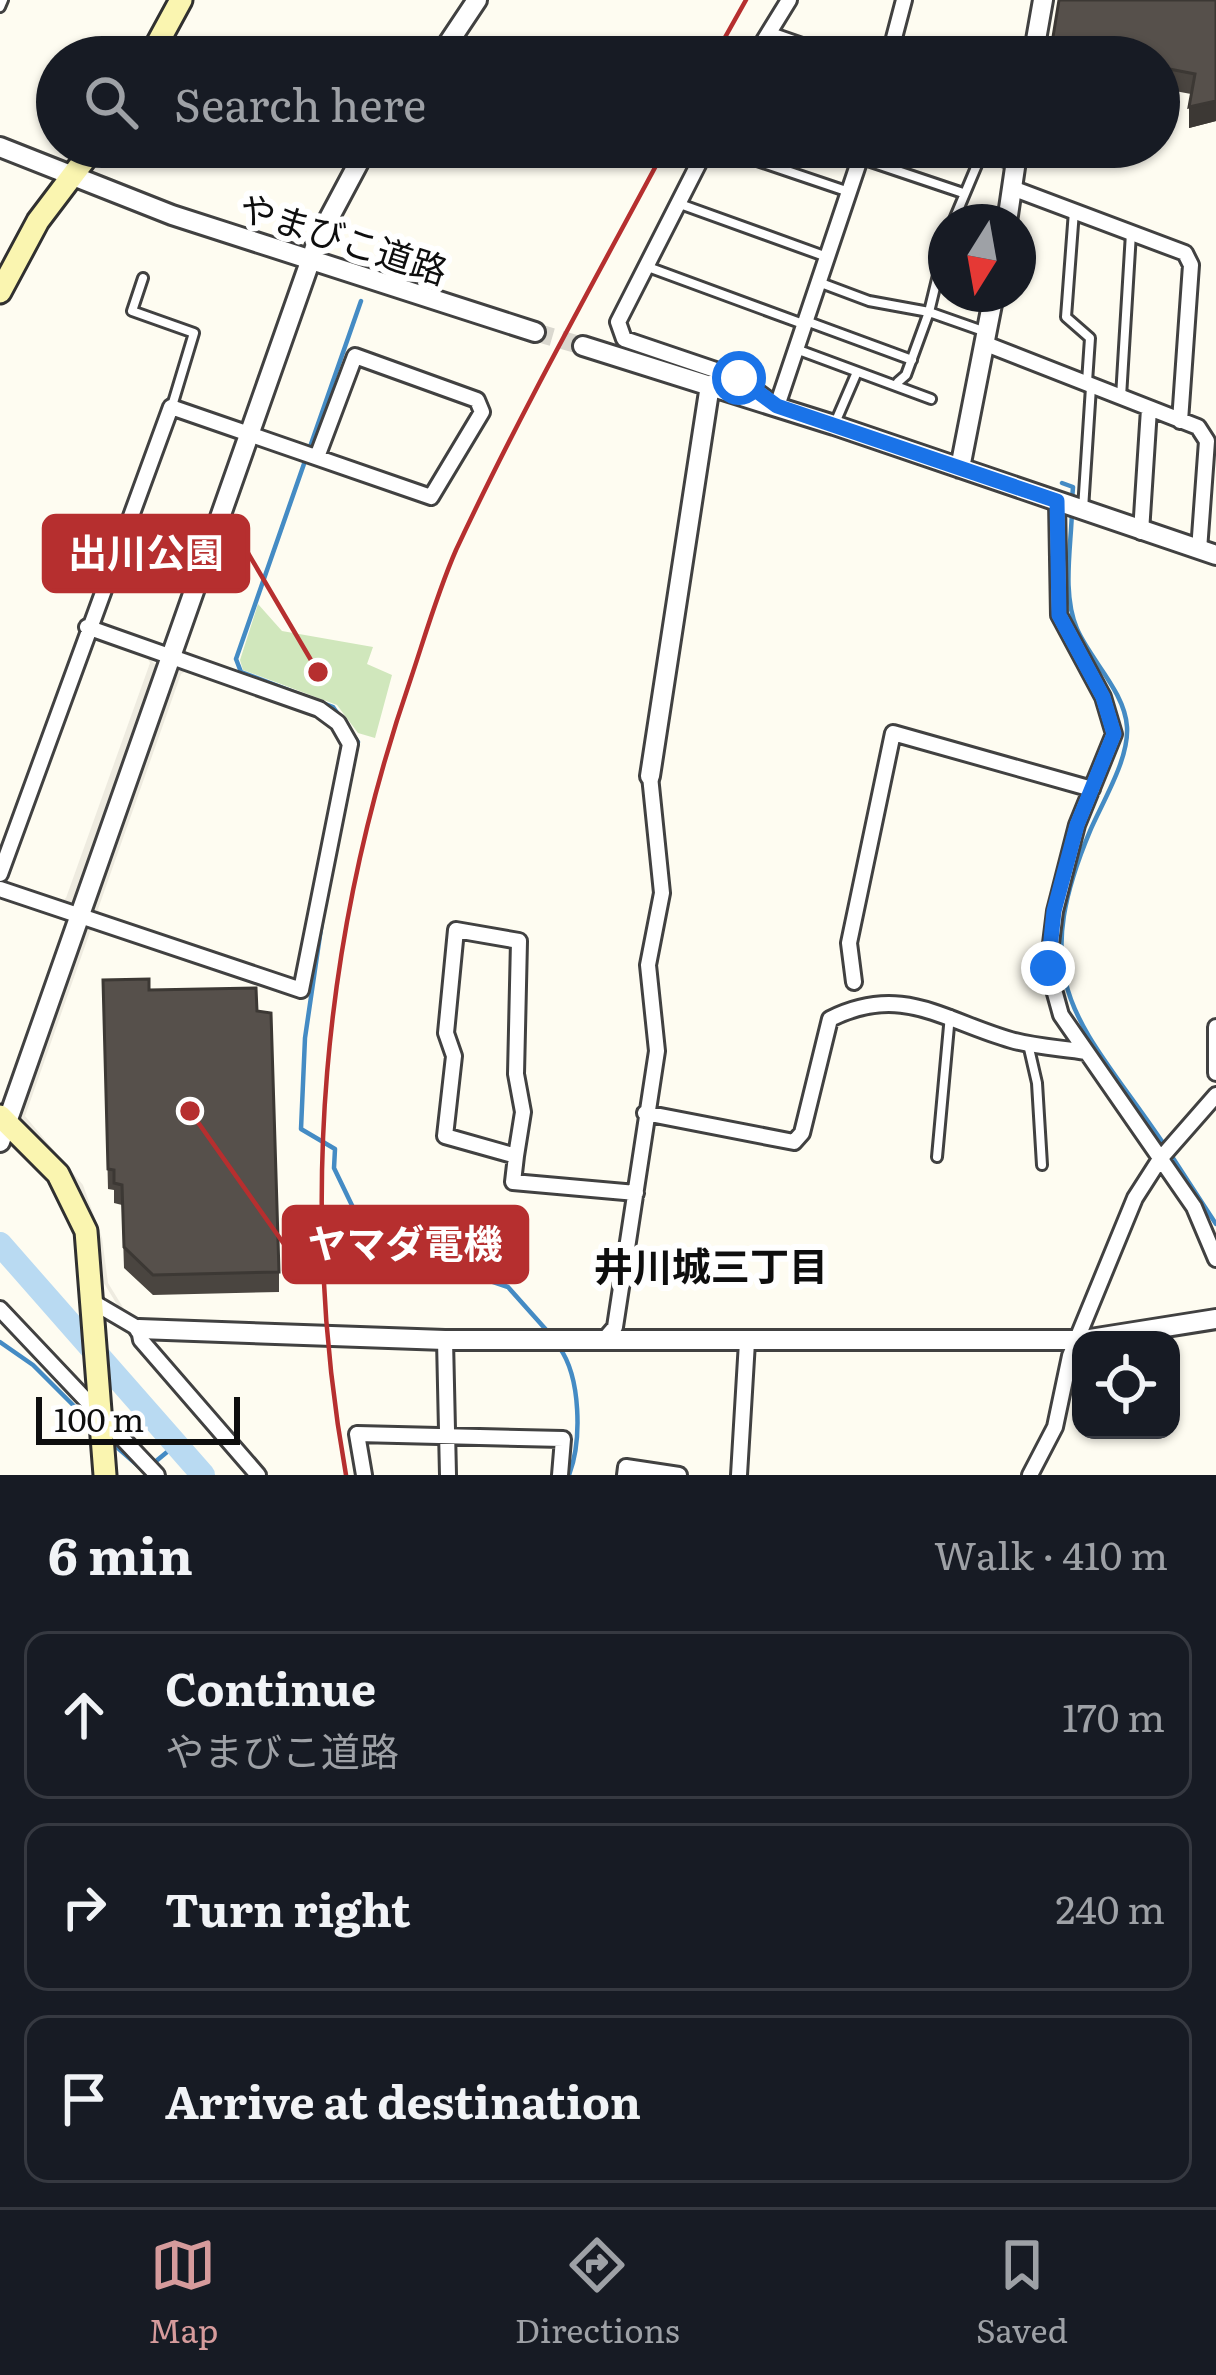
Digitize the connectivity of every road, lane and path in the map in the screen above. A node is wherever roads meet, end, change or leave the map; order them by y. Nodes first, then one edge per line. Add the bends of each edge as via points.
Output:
1 (181, 0) edge
2 (477, 0) edge
3 (789, 0) edge
4 (904, 0) edge
5 (1043, 0) edge
6 (768, 31) junction
7 (161, 36) edge
8 (453, 36) edge
9 (765, 36) edge
10 (782, 36) edge
11 (895, 36) edge
12 (1037, 36) edge
13 (0, 147) edge
14 (36, 160) edge
15 (56, 168) edge
16 (80, 168) edge
17 (355, 168) edge
18 (696, 168) edge
19 (778, 168) edge
20 (858, 168) edge
21 (900, 168) edge
22 (977, 168) edge
23 (1015, 168) edge
24 (75, 175) junction
25 (1012, 188) junction
26 (851, 193) junction
27 (963, 193) junction
28 (679, 204) junction
29 (959, 204) edge
30 (1009, 204) edge
31 (1074, 211) junction
32 (1131, 232) junction
33 (827, 257) junction
34 (311, 261) junction
35 (646, 267) junction
36 (143, 278) dead end
37 (819, 282) junction
38 (0, 292) edge
39 (928, 312) edge
40 (929, 312) joint
41 (991, 312) edge
42 (805, 322) junction
43 (535, 332) tunnel mouth
44 (987, 338) junction
45 (583, 346) tunnel mouth
46 (796, 349) junction
47 (912, 360) junction
48 (857, 372) junction
49 (898, 382) junction
50 (710, 385) junction
51 (1089, 385) junction
52 (931, 399) dead end
53 (1121, 399) junction
54 (777, 406) junction
55 (171, 407) junction
56 (1149, 409) junction
57 (1180, 421) junction
58 (834, 425) junction
59 (249, 434) junction
60 (317, 457) junction
61 (960, 468) junction
62 (1071, 506) junction
63 (1142, 532) junction
64 (1208, 553) edge
65 (86, 627) junction
66 (170, 657) junction
67 (650, 776) joint
68 (1092, 788) junction
69 (0, 874) edge
70 (0, 889) edge
71 (78, 916) junction
72 (854, 982) joint
73 (854, 1007) junction
74 (950, 1014) junction
75 (1216, 1027) edge
76 (1028, 1043) junction
77 (1086, 1052) junction
78 (1216, 1073) edge
79 (1216, 1095) edge
80 (645, 1113) junction
81 (2, 1127) edge
82 (1168, 1152) junction
83 (516, 1156) junction
84 (937, 1157) dead end
85 (1042, 1165) dead end
86 (636, 1192) junction
87 (1216, 1259) edge
88 (0, 1309) edge
89 (94, 1309) junction
90 (1216, 1319) edge
91 (139, 1328) junction
92 (1084, 1331) edge
93 (1139, 1331) edge
94 (445, 1340) junction
95 (1072, 1340) edge
96 (603, 1342) junction
97 (747, 1342) junction
98 (1072, 1370) edge
99 (100, 1411) junction
100 (443, 1435) junction
101 (105, 1475) edge
102 (157, 1475) edge
103 (258, 1475) edge
104 (364, 1475) edge
105 (448, 1475) edge
106 (560, 1475) edge
107 (625, 1475) edge
108 (680, 1475) edge
109 (739, 1475) edge
110 (1030, 1475) edge

1 - 7 main road
2 - 8 street
3 - 6 street
4 - 11 street
5 - 12 street
6 - 9 street
6 - 10 lane
13 - 14 street, やまびこ道路
15 - 24 street, やまびこ道路
16 - 24 main road
17 - 34 street
18 - 28 street
19 - 26 lane
20 - 26 street
21 - 27 lane
22 - 27 lane
23 - 25 street
24 - 34 street, やまびこ道路
24 - 38 main road via 38,221
25 - 30 street
25 - 31 street
26 - 33 street
27 - 29 lane
28 - 33 lane
28 - 35 street
31 - 32 street
31 - 51 lane via 1066,317 1090,338
32 - 53 lane
32 - 57 street via 1184,253 1191,265
33 - 37 street
34 - 43 street, やまびこ道路
34 - 59 street
35 - 42 lane
35 - 54 street via 618,322 624,339 739,378
36 - 55 lane via 132,311 194,333
37 - 39 lane
37 - 42 street
40 - 44 lane
40 - 47 lane
41 - 44 street
42 - 46 street
42 - 47 lane
44 - 51 street
44 - 61 street
45 - 50 street
46 - 48 lane
46 - 54 street
47 - 49 lane
48 - 49 lane
48 - 58 lane
49 - 52 lane
50 - 54 street
50 - 67 street
51 - 53 street
51 - 62 lane
53 - 56 street
54 - 58 street
55 - 59 street
55 - 65 street
56 - 57 street
56 - 63 street
57 - 64 street via 1207,441
58 - 61 street
59 - 60 street
59 - 66 street
60 - 60 street via 431,497 482,412 477,400 355,356
61 - 62 street
62 - 63 street
62 - 68 street via 1059,615 1114,734
63 - 64 street
65 - 66 street
65 - 69 street
66 - 71 street
66 - 71 street via 320,709 350,744 301,990
67 - 80 street via 662,893 648,964 657,1051
68 - 72 street via 892,733 850,943
68 - 77 street via 1048,945 1051,989
70 - 71 street
71 - 81 street
72 - 73 lane
73 - 74 street via 910,1005
73 - 80 street via 830,1019 794,1142
74 - 76 street
74 - 84 lane
75 - 78 street
76 - 77 street
76 - 85 lane
77 - 82 street
79 - 82 street
80 - 86 street
81 - 89 main road via 70,1191 86,1231
82 - 87 street
82 - 92 street via 1135,1198
83 - 83 street via 445,1136 456,930 519,941 516,1074 523,1112
83 - 86 street via 513,1182
86 - 96 street via 615,1328
88 - 99 street
89 - 91 street
89 - 99 main road
90 - 93 street
91 - 94 street
91 - 103 street
94 - 96 street
94 - 100 street
95 - 97 street
96 - 97 street
97 - 109 street
98 - 110 street
99 - 101 main road
99 - 102 street
100 - 104 street via 357,1434
100 - 105 street
100 - 106 street via 563,1439
107 - 108 street via 626,1467

